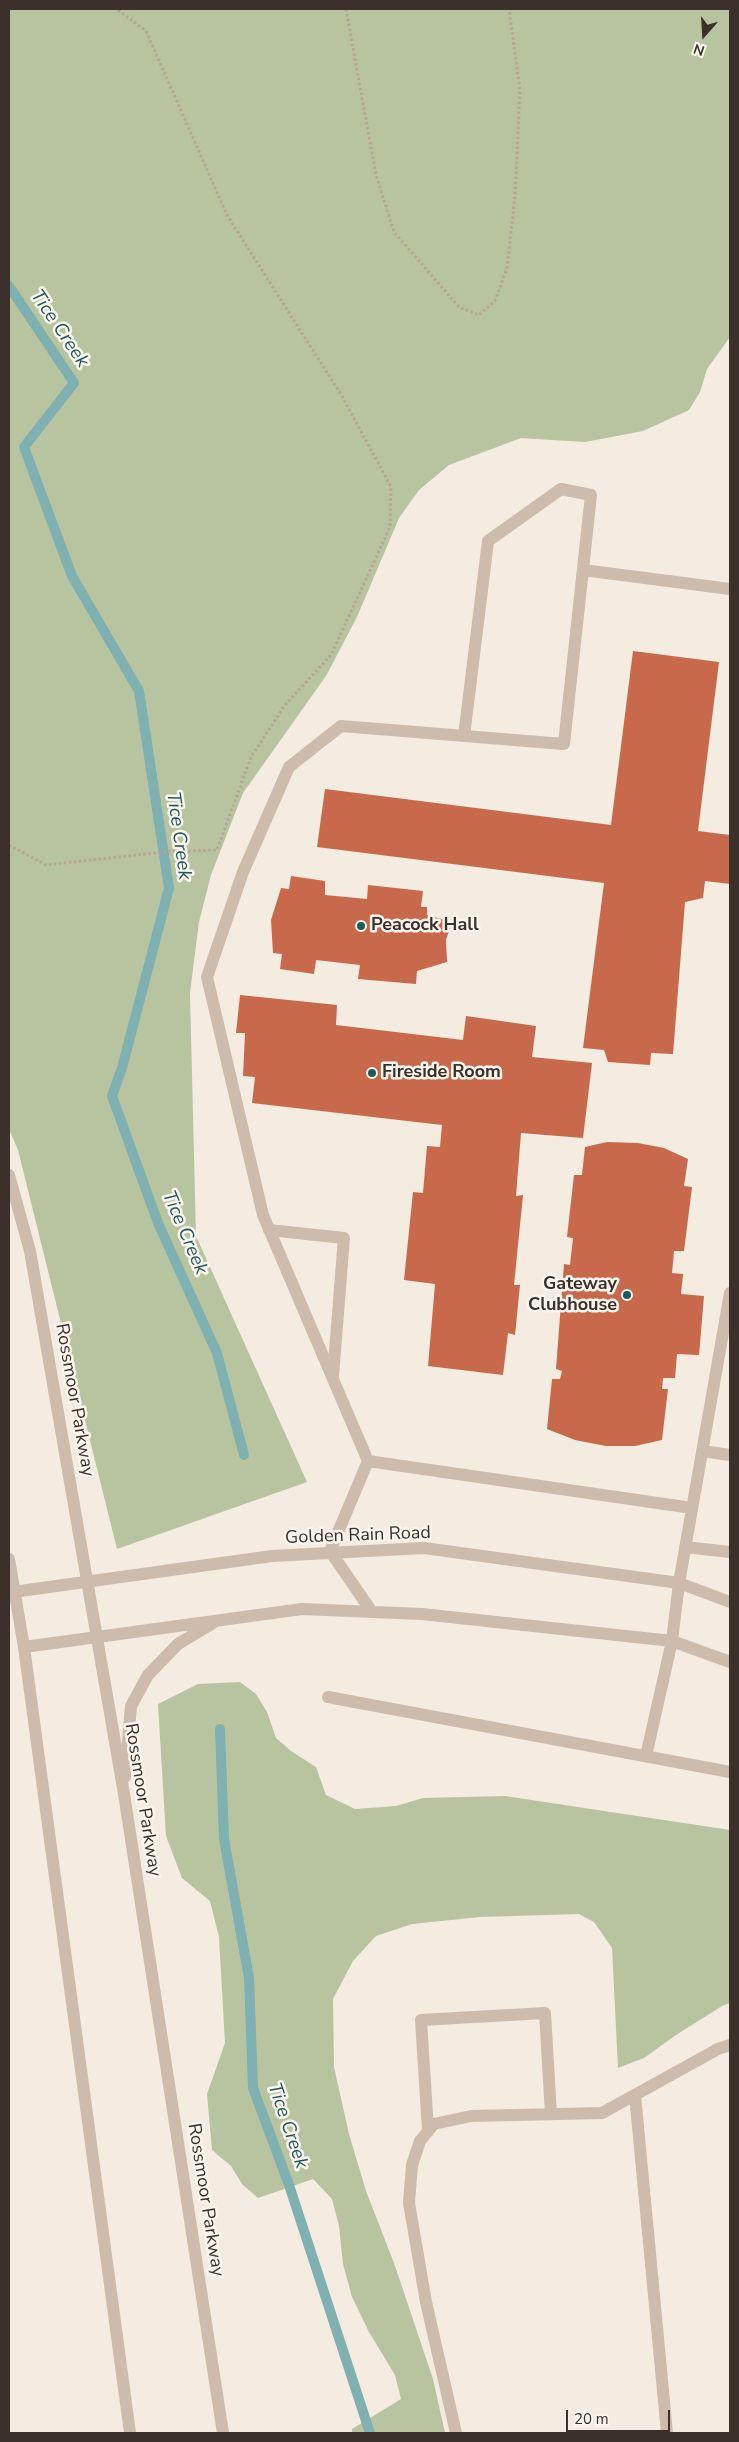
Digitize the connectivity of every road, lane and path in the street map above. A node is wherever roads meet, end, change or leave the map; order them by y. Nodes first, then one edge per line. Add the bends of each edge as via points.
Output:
1 (117, 9) edge
2 (346, 9) edge
3 (509, 9) edge
4 (583, 570) junction
5 (730, 589) edge
6 (464, 736) junction
7 (9, 845) edge
8 (9, 1175) edge
9 (269, 1230) junction
10 (730, 1293) edge
11 (725, 1348) edge
12 (333, 1379) junction
13 (702, 1451) junction
14 (730, 1455) edge
15 (368, 1461) junction
16 (692, 1508) junction
17 (685, 1547) junction
18 (330, 1551) junction
19 (730, 1552) edge
20 (9, 1559) edge
21 (87, 1581) junction
22 (679, 1583) junction
23 (13, 1592) junction
24 (730, 1602) edge
25 (372, 1612) junction
26 (218, 1620) junction
27 (95, 1637) junction
28 (672, 1642) junction
29 (24, 1647) junction
30 (730, 1662) edge
31 (328, 1697) dead end
32 (646, 1756) junction
33 (730, 1772) edge
34 (124, 1794) junction
35 (730, 2045) edge
36 (635, 2095) junction
37 (551, 2114) junction
38 (428, 2130) junction
39 (130, 2433) edge
40 (223, 2433) edge
41 (456, 2433) edge
42 (667, 2433) edge

1 - 7 path via 146,31 227,215 342,396 391,488 390,527 331,655 285,704 251,757 217,850 164,852 46,865
2 - 3 path via 376,175 394,232 459,307 479,315 495,301 508,268 516,196 520,90
4 - 5 street
4 - 6 street via 564,744
4 - 6 street via 591,495 561,489 488,541
6 - 9 street via 341,726 289,767 244,872 207,977
8 - 21 street, Rossmoor Parkway via 30,1251
9 - 12 street
9 - 12 street via 344,1238
10 - 11 street
11 - 13 street
12 - 15 street
13 - 14 street
13 - 16 street
15 - 16 street
15 - 18 street
16 - 17 street
17 - 19 street
17 - 22 street
18 - 21 street, Golden Rain Road
18 - 22 street, Golden Rain Road via 424,1548
18 - 25 street
20 - 23 street
21 - 23 street, Golden Rain Road
21 - 27 street, Rossmoor Parkway
22 - 24 street, Golden Rain Road
22 - 28 street
23 - 29 street
25 - 26 street via 302,1609
25 - 28 street via 422,1614
26 - 27 street
26 - 34 street via 178,1644 148,1675 131,1706
27 - 29 street
27 - 34 street, Rossmoor Parkway
28 - 30 street
28 - 32 street
29 - 39 street
31 - 32 street
32 - 33 street
34 - 40 street, Rossmoor Parkway
35 - 36 street
36 - 37 street via 602,2113
36 - 42 street
37 - 38 street via 471,2116 434,2124
37 - 38 street via 545,2013 421,2020
38 - 41 street via 412,2165 409,2203 426,2302

